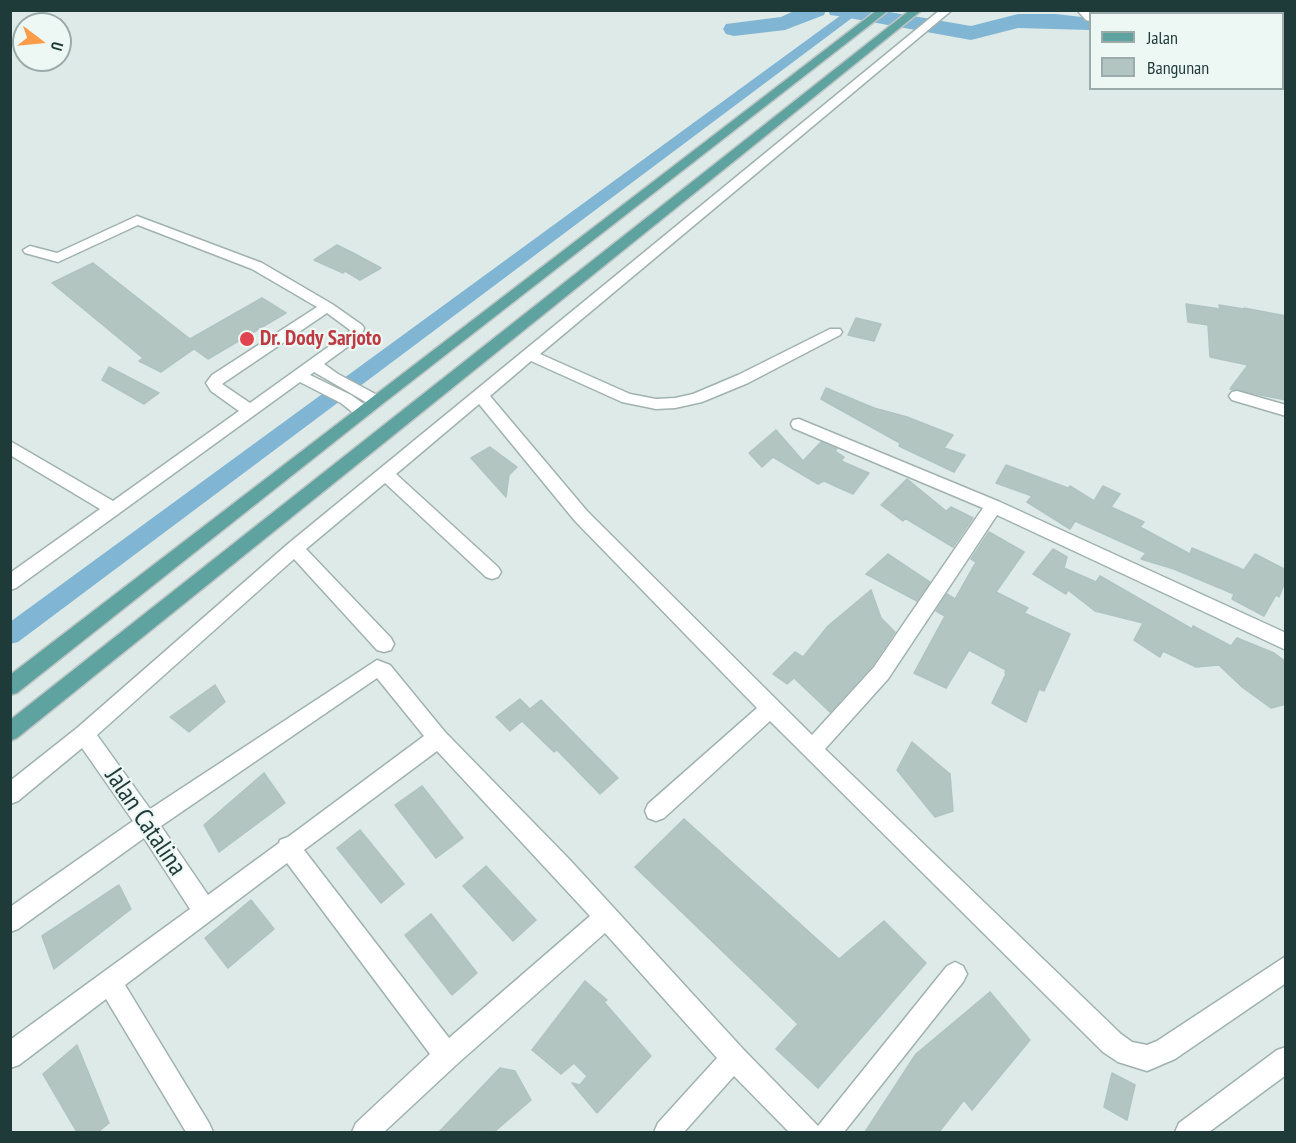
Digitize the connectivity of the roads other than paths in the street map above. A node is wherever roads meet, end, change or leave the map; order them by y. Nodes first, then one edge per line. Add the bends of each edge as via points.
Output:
1 (947, 10) edge
2 (880, 14) edge
3 (908, 18) edge
4 (30, 250) dead end
5 (327, 307) junction
6 (835, 332) dead end
7 (531, 355) junction
8 (314, 364) junction
9 (298, 375) junction
10 (328, 383) junction
11 (352, 396) junction
12 (481, 396) junction
13 (1237, 396) dead end
14 (376, 401) junction
15 (250, 411) junction
16 (362, 411) junction
17 (1286, 411) edge
18 (800, 424) dead end
19 (10, 447) edge
20 (386, 474) junction
21 (994, 506) junction
22 (113, 508) junction
23 (295, 548) junction
24 (492, 572) dead end
25 (10, 583) edge
26 (1286, 642) edge
27 (384, 644) dead end
28 (10, 687) edge
29 (770, 708) junction
30 (10, 732) edge
31 (84, 734) junction
32 (438, 738) junction
33 (813, 748) junction
34 (10, 794) edge
35 (656, 811) dead end
36 (147, 823) junction
37 (288, 847) junction
38 (204, 910) junction
39 (605, 918) junction
40 (10, 921) edge
41 (1286, 968) edge
42 (956, 974) dead end
43 (109, 981) junction
44 (10, 1056) edge
45 (447, 1056) junction
46 (734, 1058) junction
47 (1286, 1059) edge
48 (200, 1132) edge
49 (365, 1132) edge
50 (667, 1132) edge
51 (807, 1132) edge
52 (828, 1132) edge
53 (1188, 1132) edge

1 - 7 street
2 - 14 main road
3 - 30 main road
4 - 5 street via 58,258 137,220 257,266
5 - 8 street via 357,328 357,332
5 - 15 street via 214,383
6 - 7 street via 697,398 656,404 588,383
7 - 12 street
8 - 9 street
8 - 10 street
9 - 10 street
9 - 15 street
10 - 11 street
11 - 14 street
11 - 16 street
12 - 20 street
12 - 29 street via 581,516
13 - 17 street
14 - 16 main road
15 - 22 street
16 - 28 main road
18 - 21 street
19 - 22 street
20 - 23 street
20 - 24 street
21 - 26 street
21 - 33 street via 881,673
22 - 25 street
23 - 27 street
23 - 31 street
29 - 33 street
29 - 35 street
31 - 34 street
31 - 36 street, Jalan Catalina
32 - 36 street via 383,671 374,669
32 - 37 street
32 - 39 street
33 - 41 street via 1112,1043 1127,1053 1147,1058 1166,1050
36 - 38 street, Jalan Catalina
36 - 40 street
37 - 38 street
37 - 45 street
38 - 43 street
39 - 45 street
39 - 46 street
42 - 52 street
43 - 44 street
43 - 48 street
45 - 49 street
46 - 50 street
46 - 51 street
47 - 53 street

